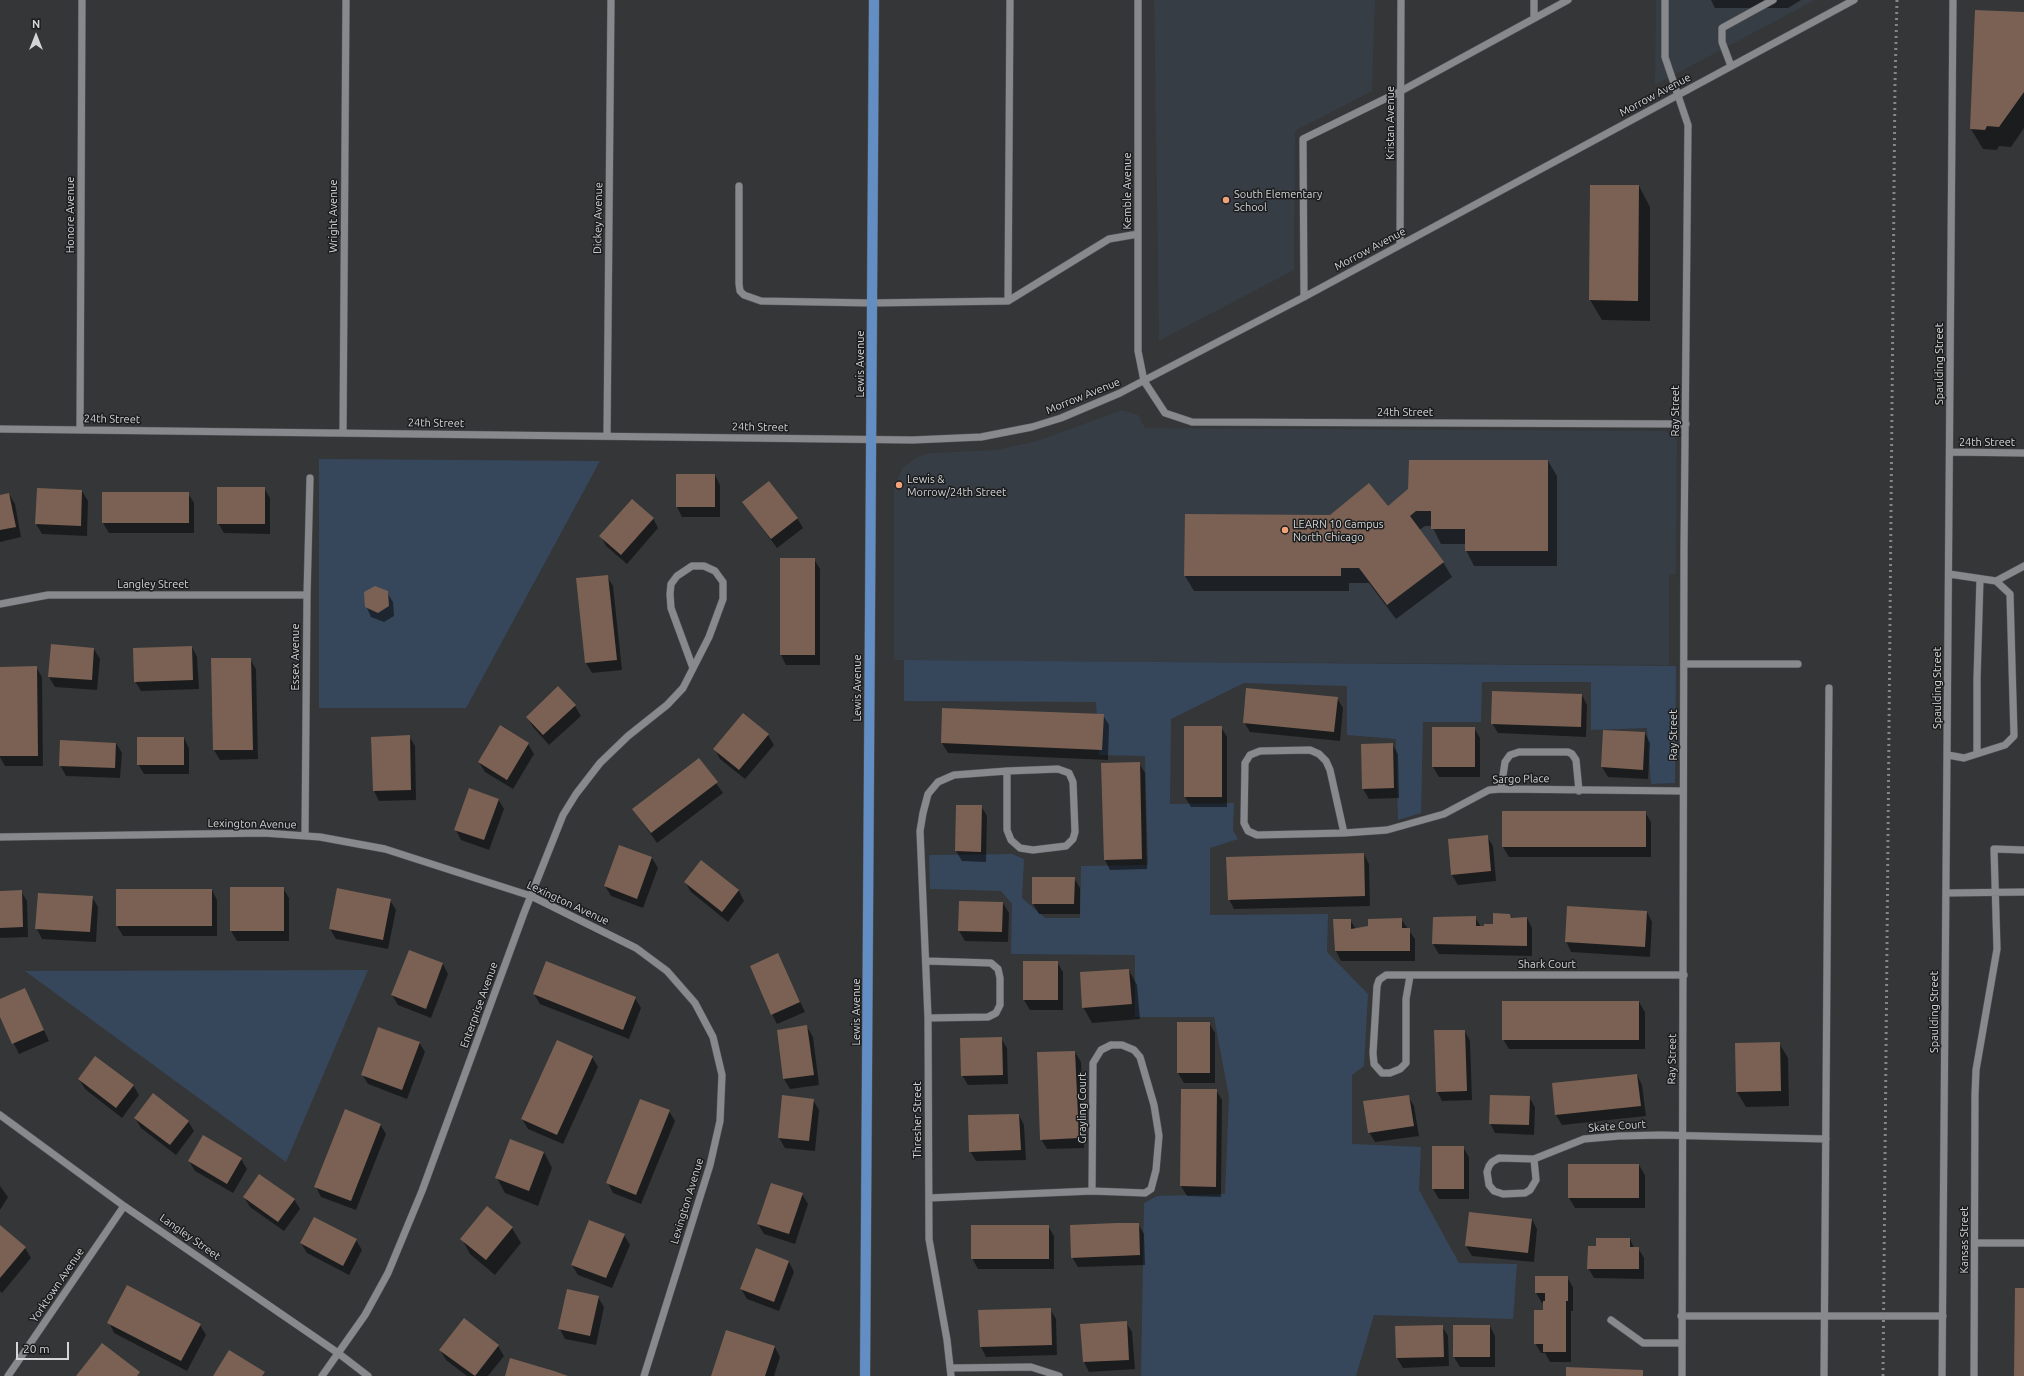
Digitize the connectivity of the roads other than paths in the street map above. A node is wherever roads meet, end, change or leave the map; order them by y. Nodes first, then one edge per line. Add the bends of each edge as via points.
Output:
1 (82, 0) edge
2 (346, 0) edge
3 (611, 0) edge
4 (874, 0) edge
5 (1010, 0) edge
6 (1138, 0) edge
7 (1401, 0) edge
8 (1534, 0) edge
9 (1568, 0) edge
10 (1665, 0) edge
11 (1773, 0) edge
12 (1953, 0) edge
13 (1852, 1) edge
14 (1534, 17) junction
15 (1732, 66) junction
16 (1401, 91) junction
17 (1678, 95) junction
18 (739, 186) dead end
19 (1138, 234) junction
20 (1400, 245) junction
21 (1304, 297) junction
22 (1008, 301) junction
23 (871, 303) junction
24 (1144, 380) junction
25 (1686, 424) junction
26 (0, 429) edge
27 (80, 430) junction
28 (343, 433) junction
29 (607, 436) junction
30 (872, 439) junction
31 (1950, 452) junction
32 (2024, 453) edge
33 (310, 478) dead end
34 (2024, 566) edge
35 (1949, 574) junction
36 (1980, 579) junction
37 (1996, 582) junction
38 (307, 595) junction
39 (0, 604) edge
40 (1685, 664) junction
41 (1798, 664) dead end
42 (693, 668) junction
43 (1829, 688) dead end
44 (1978, 753) junction
45 (1948, 755) junction
46 (1007, 771) junction
47 (1501, 789) junction
48 (1580, 791) junction
49 (1684, 791) junction
50 (1344, 833) junction
51 (306, 836) junction
52 (0, 837) edge
53 (2024, 850) edge
54 (2024, 892) edge
55 (1946, 893) junction
56 (1996, 893) junction
57 (531, 896) junction
58 (927, 961) junction
59 (1684, 975) junction
60 (1410, 976) junction
61 (928, 1018) junction
62 (0, 1115) edge
63 (1682, 1137) junction
64 (1826, 1139) junction
65 (1534, 1159) junction
66 (1092, 1191) junction
67 (929, 1198) junction
68 (124, 1206) junction
69 (1975, 1243) junction
70 (2024, 1243) edge
71 (1681, 1316) junction
72 (1824, 1316) junction
73 (1943, 1316) junction
74 (1611, 1320) dead end
75 (1682, 1342) junction
76 (338, 1353) junction
77 (951, 1368) junction
78 (8, 1376) edge
79 (322, 1376) edge
80 (368, 1376) edge
81 (644, 1376) edge
82 (866, 1376) edge
83 (951, 1376) edge
84 (1059, 1376) edge
85 (1682, 1376) edge
86 (1824, 1376) edge
87 (1942, 1376) edge
88 (1974, 1376) edge

1 - 27 street, Honore Avenue
2 - 28 street, Wright Avenue
3 - 29 street, Dickey Avenue
4 - 23 main road, Lewis Avenue
5 - 22 street
6 - 19 street, Kemble Avenue
7 - 16 street, Kristan Avenue
8 - 14 street
9 - 14 street
10 - 17 street, Ray Street via 1665,57
11 - 15 street via 1722,28 1722,42
12 - 31 street, Spaulding Street
13 - 15 street, Morrow Avenue
14 - 16 street
15 - 17 street, Morrow Avenue
16 - 20 street, Kristan Avenue
16 - 21 street via 1303,139
17 - 20 street, Morrow Avenue
17 - 25 street, Ray Street via 1688,125
18 - 23 street via 739,284 744,295 761,301
19 - 22 street via 1109,239
19 - 24 street, Kemble Avenue via 1138,351
20 - 21 street, Morrow Avenue
21 - 24 street, Morrow Avenue
22 - 23 street
23 - 30 main road, Lewis Avenue
24 - 25 street, 24th Street via 1165,413 1192,422
24 - 30 street, Morrow Avenue via 1061,418 1020,430 981,437
25 - 40 street, Ray Street
26 - 27 street, 24th Street
27 - 28 street, 24th Street
28 - 29 street, 24th Street
29 - 30 street, 24th Street
30 - 82 main road, Lewis Avenue
31 - 32 street, 24th Street
31 - 35 street, Spaulding Street
33 - 38 street, Essex Avenue
34 - 37 street
35 - 36 street
35 - 45 street, Spaulding Street
36 - 37 street
36 - 44 street
37 - 44 street via 2010,594 2014,736 2005,745
38 - 39 street, Langley Street via 48,595
38 - 51 street, Essex Avenue
40 - 41 street
40 - 49 street, Ray Street
42 - 42 street, Enterprise Avenue via 709,637 723,598 723,582 715,571 704,566 692,566 677,576 671,584 671,608
42 - 57 street, Enterprise Avenue via 683,688 667,705 611,752 576,794 563,815
43 - 64 street
44 - 45 street via 1964,758
45 - 55 street, Spaulding Street
46 - 46 street via 1007,830 1011,840 1020,848 1033,850 1066,846 1073,840 1076,832 1073,782 1069,773 1058,769
46 - 58 street, Thresher Street via 954,775 938,782 928,794 920,831
47 - 48 street, Sargo Place
47 - 48 street via 1505,762 1510,755 1520,752 1568,752 1576,760
47 - 50 street, Sargo Place via 1489,790 1444,814 1387,830
48 - 49 street, Sargo Place
49 - 59 street, Ray Street
50 - 50 street, Sargo Place via 1330,770 1319,754 1310,750 1260,751 1250,755 1245,763 1244,823 1248,831 1257,835
51 - 52 street, Lexington Avenue via 264,833
51 - 57 street, Lexington Avenue via 385,849
53 - 56 street, Kansas Street via 1994,850
54 - 56 street
55 - 56 street
55 - 73 street, Spaulding Street
56 - 69 street, Kansas Street via 1997,949 1976,1070
57 - 76 street, Enterprise Avenue via 422,1191 388,1273 365,1316
57 - 81 street, Lexington Avenue via 636,948 668,971 695,1003 713,1037 722,1075 720,1121 710,1165
58 - 61 street, Thresher Street
58 - 61 street via 991,964 998,969 1000,978 1000,1005 996,1012 988,1017
59 - 60 street, Shark Court
59 - 63 street, Ray Street
60 - 60 street, Shark Court via 1406,999 1406,1063 1400,1069 1382,1073 1374,1064 1372,1053 1377,986 1379,980 1386,975
61 - 67 street, Thresher Street
62 - 68 street, Langley Street
63 - 64 street, Skate Court
63 - 65 street, Skate Court via 1619,1136 1584,1140
63 - 71 street, Ray Street
64 - 72 street
65 - 65 street, Skate Court via 1536,1180 1525,1193 1503,1194 1494,1191 1489,1185 1487,1172 1492,1162 1499,1158
66 - 66 street, Grayling Court via 1145,1193 1151,1189 1156,1170 1159,1136 1154,1105 1140,1057 1134,1050 1122,1045 1111,1045 1101,1050 1093,1063
66 - 67 street, Grayling Court
67 - 77 street, Thresher Street via 929,1239
68 - 76 street, Langley Street
68 - 78 street, Yorktown Avenue
69 - 70 street
69 - 88 street, Kansas Street
71 - 72 street
71 - 75 street, Ray Street
72 - 73 street
72 - 86 street
73 - 87 street, Spaulding Street
74 - 75 street via 1643,1343
75 - 85 street, Ray Street
76 - 79 street, Enterprise Avenue
76 - 80 street, Langley Street
77 - 83 street, Thresher Street
77 - 84 street via 1031,1367

